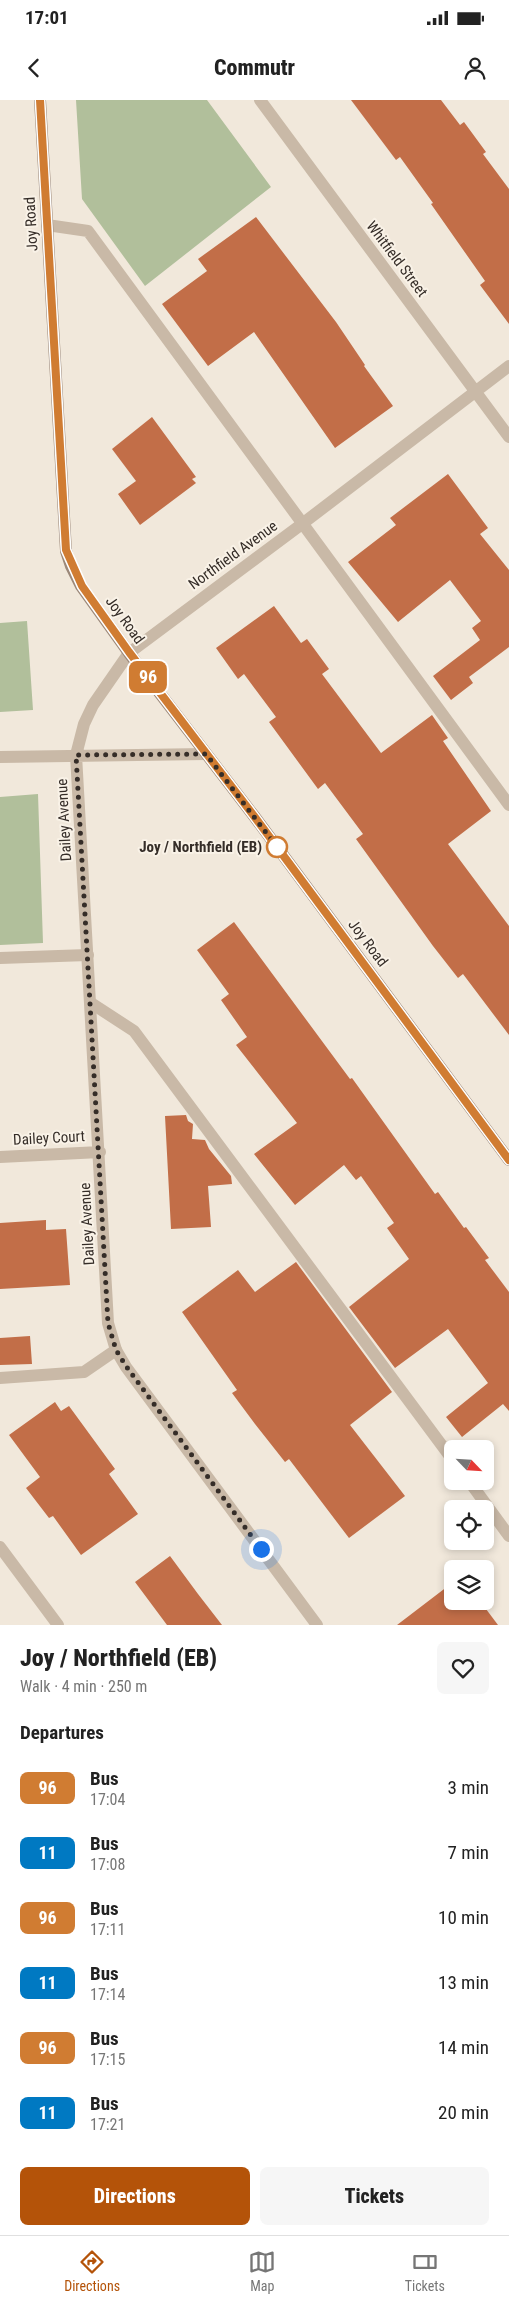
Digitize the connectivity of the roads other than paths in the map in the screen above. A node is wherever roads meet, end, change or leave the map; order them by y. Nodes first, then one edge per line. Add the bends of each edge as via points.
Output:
1 (40, 100) edge
2 (260, 100) edge
3 (47, 225) junction
4 (509, 366) edge
5 (475, 391) junction
6 (509, 437) edge
7 (302, 524) junction
8 (129, 652) junction
9 (206, 754) junction
10 (76, 755) junction
11 (0, 757) edge
12 (509, 805) edge
13 (88, 955) junction
14 (0, 958) edge
15 (91, 1003) junction
16 (100, 1152) junction
17 (0, 1157) edge
18 (509, 1160) edge
19 (116, 1350) junction
20 (0, 1378) edge
21 (444, 1449) edge
22 (476, 1490) edge
23 (509, 1536) edge
24 (0, 1547) edge
25 (58, 1625) edge
26 (317, 1625) edge

1 - 3 street, Joy Road
2 - 5 street, Whitfield Street
3 - 7 street via 88,231
3 - 8 street, Joy Road via 66,550 82,586
4 - 5 street, Northfield Avenue
5 - 6 street, Whitfield Street
5 - 7 street, Northfield Avenue
7 - 8 street, Northfield Avenue
7 - 12 street
8 - 9 street, Joy Road
8 - 10 street, Northfield Avenue via 84,724
9 - 10 street
9 - 18 street, Joy Road
10 - 11 street
10 - 13 street, Dailey Avenue
13 - 14 street
13 - 15 street, Dailey Avenue
15 - 16 street, Dailey Avenue
15 - 21 street via 134,1031
16 - 17 street, Dailey Court
16 - 19 street, Dailey Avenue via 108,1323
19 - 20 street via 84,1372
19 - 26 street, Dailey Avenue
22 - 23 street
24 - 25 street

